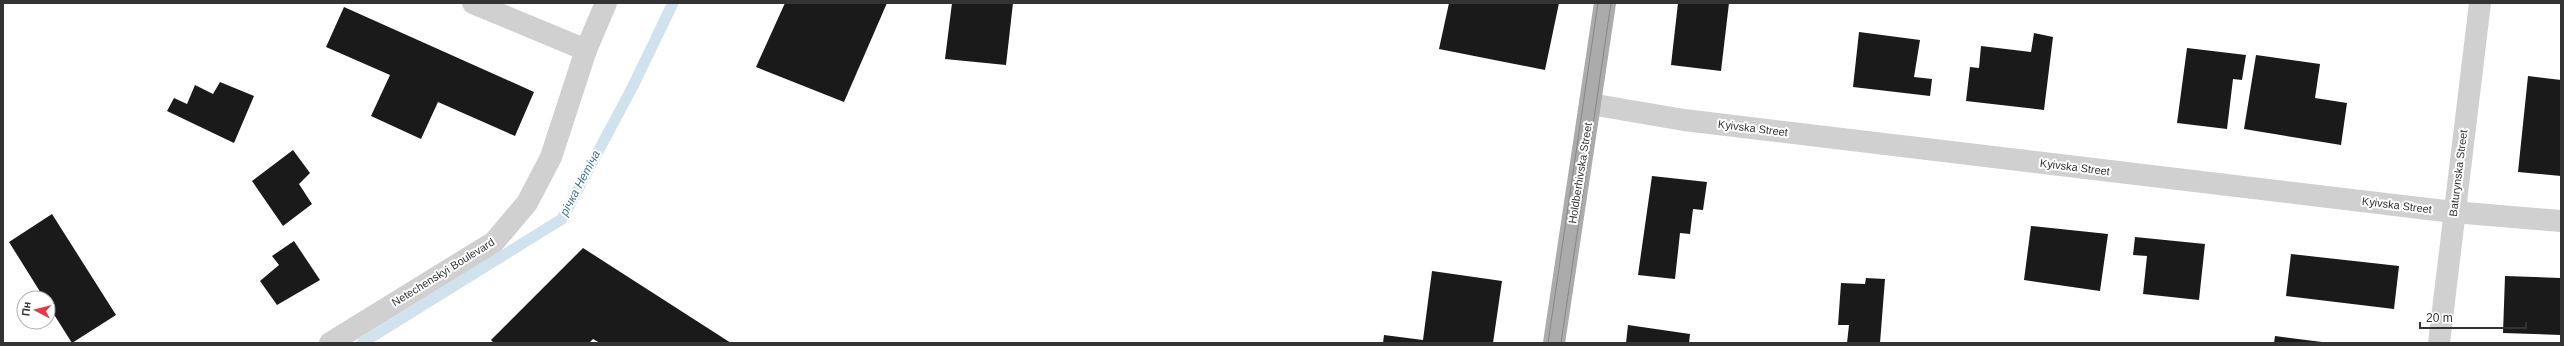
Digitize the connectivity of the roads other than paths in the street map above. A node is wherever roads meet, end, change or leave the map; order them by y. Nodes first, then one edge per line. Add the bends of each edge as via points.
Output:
1 (473, 3) edge
2 (606, 3) edge
3 (1605, 3) edge
4 (2480, 3) edge
5 (586, 50) junction
6 (1590, 104) junction
7 (2453, 212) junction
8 (2561, 221) edge
9 (330, 343) edge
10 (1554, 343) edge
11 (2439, 343) edge

1 - 5 street
2 - 5 street, Netechenskyi Boulevard
3 - 6 main road, Holdberhivska Street
4 - 7 street, Baturynska Street
5 - 9 street, Netechenskyi Boulevard via 550,157 527,202 494,242
6 - 7 street, Kyivska Street via 1684,120
6 - 10 main road, Holdberhivska Street
7 - 8 street, Kyivska Street
7 - 11 street, Baturynska Street

